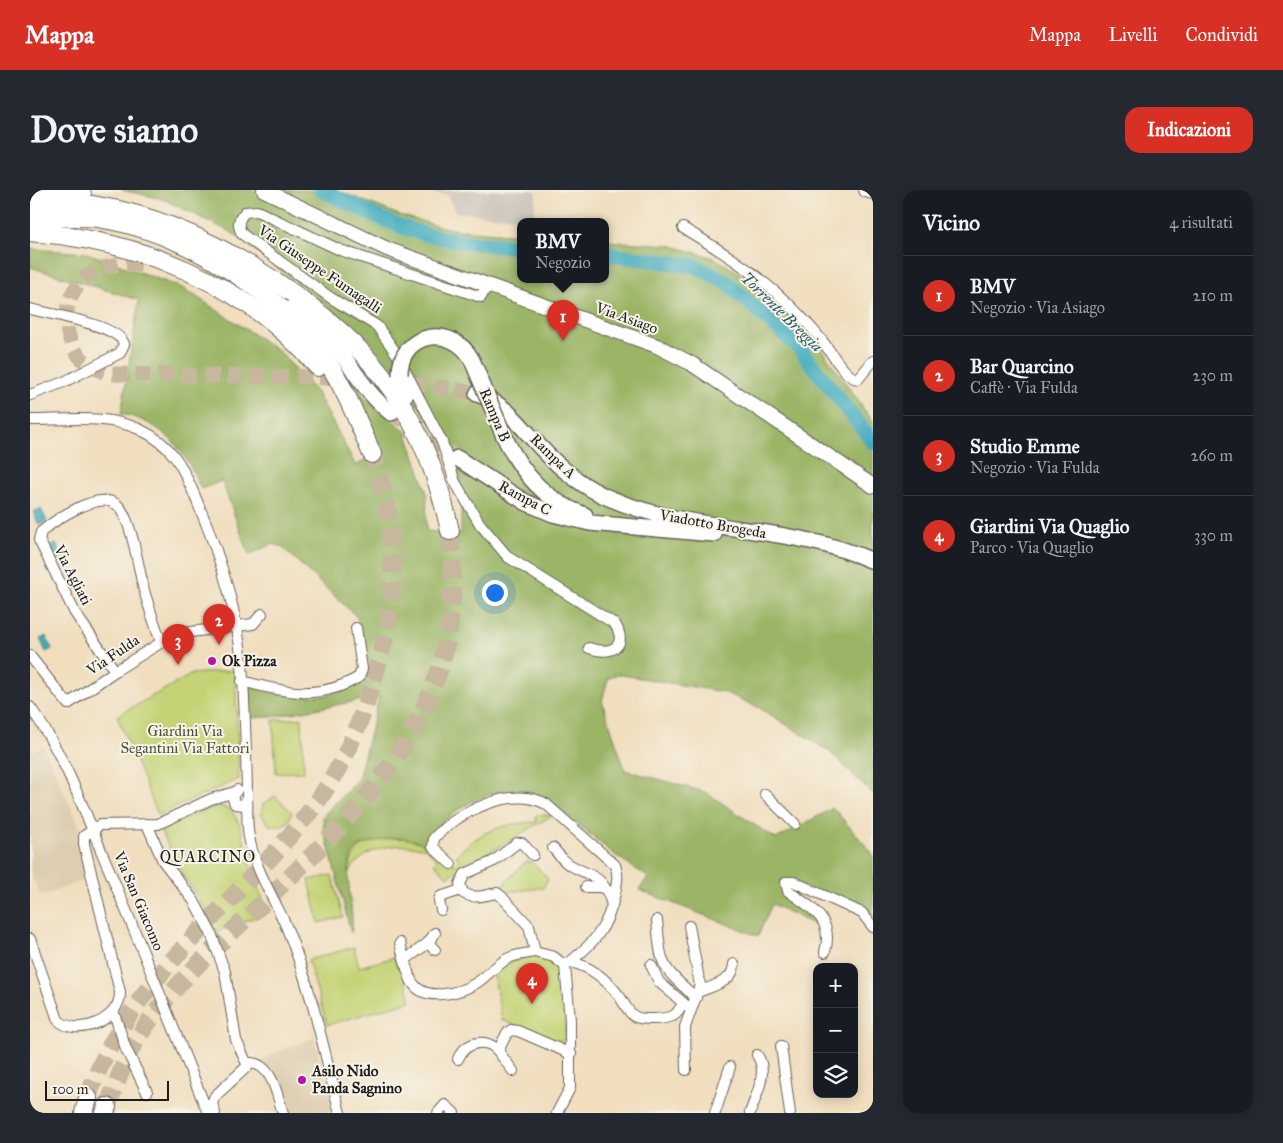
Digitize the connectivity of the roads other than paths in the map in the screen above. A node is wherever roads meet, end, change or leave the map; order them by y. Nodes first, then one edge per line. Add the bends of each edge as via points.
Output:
1 (264, 190) edge
2 (866, 190) edge
3 (873, 192) edge
4 (30, 193) edge
5 (30, 206) edge
6 (30, 218) edge
7 (683, 228) dead end
8 (30, 232) edge
9 (219, 263) junction
10 (141, 266) tunnel mouth
11 (487, 285) junction
12 (300, 305) junction
13 (30, 309) edge
14 (273, 322) junction
15 (873, 360) edge
16 (406, 394) joint
17 (477, 394) tunnel mouth
18 (30, 396) edge
19 (354, 412) junction
20 (391, 413) tunnel mouth
21 (30, 420) edge
22 (372, 454) tunnel mouth
23 (457, 458) tunnel mouth
24 (437, 480) junction
25 (873, 486) edge
26 (608, 498) joint
27 (628, 526) junction
28 (450, 531) tunnel mouth
29 (820, 544) junction
30 (873, 561) edge
31 (262, 614) dead end
32 (238, 626) junction
33 (356, 628) dead end
34 (161, 642) junction
35 (589, 648) dead end
36 (30, 656) edge
37 (116, 671) junction
38 (242, 680) junction
39 (30, 707) edge
40 (246, 764) junction
41 (236, 791) junction
42 (765, 794) dead end
43 (247, 797) junction
44 (210, 799) junction
45 (235, 804) junction
46 (247, 822) junction
47 (147, 824) junction
48 (795, 824) dead end
49 (92, 829) junction
50 (553, 848) dead end
51 (533, 855) dead end
52 (451, 864) dead end
53 (586, 887) dead end
54 (461, 890) junction
55 (607, 890) junction
56 (612, 906) junction
57 (441, 910) dead end
58 (657, 920) dead end
59 (689, 926) dead end
60 (873, 926) edge
61 (435, 933) dead end
62 (30, 939) edge
63 (400, 943) dead end
64 (535, 952) junction
65 (825, 952) dead end
66 (405, 960) junction
67 (567, 964) junction
68 (734, 964) dead end
69 (651, 965) dead end
70 (697, 995) junction
71 (687, 1006) junction
72 (114, 1013) junction
73 (781, 1046) dead end
74 (498, 1051) junction
75 (570, 1054) junction
76 (757, 1055) dead end
77 (458, 1059) dead end
78 (248, 1064) junction
79 (730, 1067) dead end
80 (686, 1070) dead end
81 (513, 1071) dead end
82 (147, 1092) dead end
83 (441, 1109) edge
84 (208, 1113) edge
85 (215, 1113) edge
86 (283, 1113) edge
87 (340, 1113) edge
88 (454, 1113) edge
89 (557, 1113) edge
90 (715, 1113) edge
91 (750, 1113) edge
92 (790, 1113) edge

1 - 11 street, Via Asiago via 387,249
2 - 3 street
4 - 12 highway via 88,194 124,201 188,222 247,253
5 - 12 highway via 97,206 162,223 230,254
6 - 9 highway via 85,217 119,222 169,239
7 - 15 street via 730,255 770,286 820,337 850,377 858,379
8 - 14 highway via 93,240 159,259 226,291
9 - 12 highway
9 - 19 highway via 265,296 299,327 330,367
10 - 14 highway via 202,285
11 - 25 street, Via Asiago via 657,346 692,364
11 - 35 street, Via Giuseppe Fumagalli via 481,297 475,296 340,250 257,211 245,212 239,218 242,234 331,298 377,326 396,353 442,442 455,482 480,524 508,557 615,624 620,632 620,641 615,648 608,651
12 - 20 main road via 341,353 369,394
12 - 24 highway via 348,336 389,385 412,422
13 - 18 street via 92,324 117,334 124,344 120,353
14 - 19 highway via 309,356
16 - 24 highway
16 - 27 main road, Rampa B, bridge via 400,375 403,358 418,342 434,336 455,341 472,360 504,436 522,469 549,497 581,514
17 - 26 main road, Rampa A via 503,408 556,463 581,483
19 - 22 highway
21 - 32 street via 112,422 138,428 166,446 183,467 210,531
23 - 27 main road, Rampa C via 519,499 543,510 576,520
24 - 28 highway
26 - 29 main road, Viadotto Brogeda via 654,513
27 - 29 main road, Viadotto Brogeda
29 - 30 main road, Viadotto Brogeda
31 - 32 street, Via Fulda via 253,624
32 - 34 street, Via Fulda via 182,632
32 - 38 street
33 - 38 street via 362,669 359,677 353,680 314,692 291,693
34 - 37 street, Via Fulda
34 - 37 street, Via Agliati via 144,592 127,522 117,504 96,501 48,527 39,538 45,552 75,613
36 - 37 street, Via Fulda via 68,704
38 - 40 street
39 - 49 street, Via San Giacomo via 73,782
40 - 41 street
40 - 43 street
41 - 43 street via 242,790
41 - 44 street
41 - 45 street via 232,798
42 - 48 street
43 - 45 street via 244,805
43 - 46 street
44 - 45 street
44 - 47 street via 158,824
45 - 46 street
46 - 87 street via 261,877 286,926 306,983
47 - 49 street via 108,823
47 - 78 street via 163,861 194,901 211,934 224,972 236,1040
49 - 72 street via 84,836 84,844 120,992
49 - 84 street, Via San Giacomo
50 - 55 street via 568,864 591,873
51 - 54 street via 522,844 517,844 494,861 465,874
52 - 56 street via 432,844 437,835 456,820 494,801 540,801 615,865 618,880
53 - 55 street
54 - 57 street via 440,897
54 - 64 street via 476,898 498,893 502,896 529,926
55 - 56 street
56 - 67 street via 598,935 583,954
58 - 70 street via 662,964 677,981
59 - 70 street via 699,973
60 - 65 street via 862,913 794,882 786,882 788,891 809,906 826,926
61 - 66 street via 432,946
62 - 72 street via 55,1014 62,1023 74,1027 85,1025 104,1020
63 - 66 street
64 - 66 street via 499,963 477,982 460,991 440,994 416,986 411,981
64 - 67 street
67 - 71 street via 582,964 600,976 638,1018 671,1016
67 - 75 street
68 - 70 street via 729,978
69 - 71 street via 659,982
70 - 71 street
71 - 80 street
72 - 82 street
73 - 92 street
74 - 75 street via 507,1034 514,1030
74 - 77 street via 488,1043 474,1043 465,1048
74 - 81 street
75 - 89 street via 570,1088
76 - 91 street via 763,1067
78 - 85 street via 215,1096 212,1103
78 - 86 street via 256,1064 270,1075
79 - 90 street
83 - 88 street

